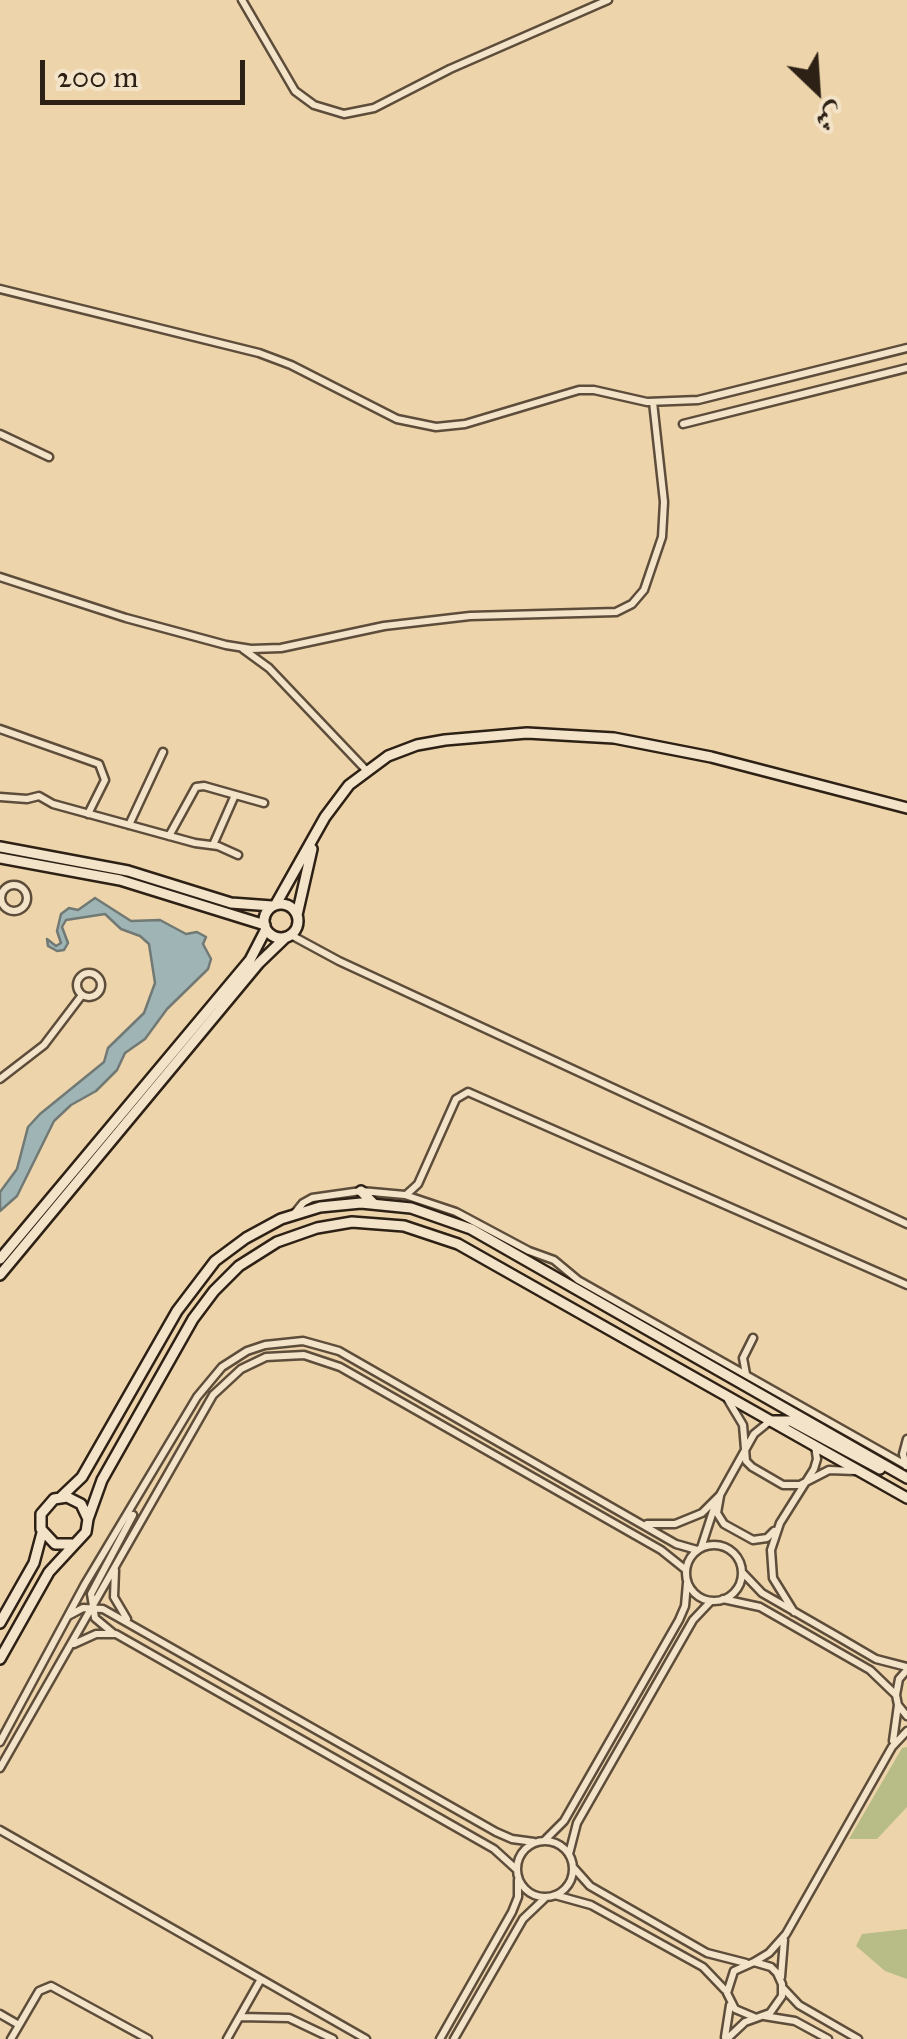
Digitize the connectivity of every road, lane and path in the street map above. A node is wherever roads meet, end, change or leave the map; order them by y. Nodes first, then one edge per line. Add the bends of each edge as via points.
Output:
1 (242, 0) edge
2 (608, 0) edge
3 (0, 288) edge
4 (907, 348) edge
5 (907, 368) edge
6 (653, 402) junction
7 (683, 424) dead end
8 (0, 434) edge
9 (49, 457) dead end
10 (0, 577) edge
11 (241, 648) junction
12 (272, 648) junction
13 (268, 668) junction
14 (0, 729) edge
15 (163, 752) dead end
16 (366, 770) junction
17 (236, 795) junction
18 (0, 798) edge
19 (264, 803) dead end
20 (907, 808) edge
21 (88, 814) junction
22 (130, 825) junction
23 (318, 830) junction
24 (169, 836) junction
25 (213, 845) junction
26 (0, 847) edge
27 (238, 855) dead end
28 (0, 858) edge
29 (1, 894) edge
30 (274, 906) junction
31 (297, 915) junction
32 (246, 918) junction
33 (266, 927) junction
34 (289, 936) junction
35 (260, 945) junction
36 (82, 995) dead end
37 (0, 1079) edge
38 (418, 1184) junction
39 (360, 1192) junction
40 (404, 1195) junction
41 (424, 1201) junction
42 (373, 1203) junction
43 (294, 1214) junction
44 (907, 1224) edge
45 (0, 1259) edge
46 (0, 1275) edge
47 (907, 1285) edge
48 (631, 1315) junction
49 (753, 1338) dead end
50 (743, 1358) junction
51 (726, 1364) junction
52 (746, 1375) junction
53 (720, 1392) junction
54 (799, 1415) junction
55 (770, 1421) junction
56 (806, 1429) junction
57 (907, 1439) edge
58 (815, 1446) junction
59 (903, 1449) junction
60 (744, 1452) junction
61 (887, 1456) junction
62 (856, 1471) junction
63 (904, 1471) edge
64 (804, 1483) junction
65 (143, 1491) junction
66 (720, 1495) junction
67 (61, 1497) junction
68 (907, 1498) edge
69 (88, 1519) junction
70 (641, 1524) junction
71 (780, 1524) junction
72 (42, 1533) junction
73 (71, 1544) junction
74 (699, 1549) junction
75 (115, 1565) junction
76 (686, 1570) junction
77 (742, 1572) junction
78 (687, 1582) junction
79 (723, 1599) junction
80 (711, 1601) junction
81 (92, 1608) junction
82 (794, 1612) junction
83 (66, 1618) junction
84 (0, 1623) edge
85 (131, 1624) junction
86 (116, 1634) junction
87 (69, 1648) junction
88 (0, 1660) edge
89 (907, 1669) edge
90 (896, 1695) junction
91 (898, 1705) junction
92 (907, 1716) edge
93 (907, 1731) edge
94 (0, 1742) edge
95 (892, 1747) junction
96 (0, 1768) edge
97 (0, 1830) edge
98 (545, 1840) junction
99 (534, 1842) junction
100 (569, 1854) junction
101 (573, 1867) junction
102 (516, 1869) junction
103 (518, 1880) junction
104 (551, 1896) junction
105 (786, 1934) junction
106 (751, 1962) junction
107 (261, 1979) junction
108 (782, 1984) junction
109 (727, 1993) junction
110 (730, 2003) junction
111 (0, 2014) edge
112 (240, 2016) junction
113 (759, 2017) junction
114 (19, 2025) junction
115 (11, 2039) edge
116 (148, 2039) edge
117 (227, 2039) edge
118 (333, 2039) edge
119 (366, 2039) edge
120 (440, 2039) edge
121 (454, 2039) edge
122 (726, 2039) edge
123 (828, 2039) edge
124 (858, 2039) edge

1 - 2 street via 295,91 344,114 374,108
3 - 6 street via 259,352 397,419 426,426 465,424 579,390
4 - 6 street via 698,400
5 - 7 street
6 - 12 street via 664,526 647,585 627,607 604,614 470,616
8 - 9 street
10 - 11 street
11 - 12 street
11 - 13 street
12 - 13 street
13 - 16 street
14 - 21 street via 99,764 105,780
15 - 22 street
16 - 20 street via 398,752 445,740 586,735 687,751
16 - 23 street
17 - 19 street
17 - 24 street via 196,786
17 - 25 street
18 - 21 street via 39,796
21 - 22 street
22 - 24 street
23 - 30 street
23 - 31 street
24 - 25 street
25 - 27 street
26 - 30 street via 128,871 231,903
28 - 32 street via 120,880
29 - 29 street via 11,911 26,902 16,885
30 - 31 street via 289,905
30 - 33 street via 265,914
31 - 34 street
32 - 33 street
32 - 35 street
33 - 34 street via 275,936
33 - 35 street
34 - 44 street
34 - 46 street
35 - 45 street
36 - 37 street via 44,1045
38 - 40 street
38 - 41 street
38 - 47 street via 456,1099 468,1092
39 - 40 street
39 - 42 street
39 - 43 street via 312,1198
40 - 41 street
41 - 48 street via 554,1260
42 - 43 street
42 - 48 street via 456,1222
43 - 67 street via 246,1238 204,1273 82,1477
48 - 51 street
48 - 54 street
49 - 50 street
50 - 51 street
50 - 52 street
51 - 52 street
52 - 61 street
53 - 55 street
53 - 60 street via 742,1422
53 - 69 street via 441,1236 387,1223 334,1224 268,1247 214,1291 102,1480
54 - 56 street
54 - 63 street
55 - 56 street via 786,1419
55 - 58 street
55 - 60 street
56 - 58 street
56 - 63 street via 886,1472
57 - 59 street
58 - 62 street
58 - 64 street via 816,1464
59 - 61 street
59 - 63 street
60 - 64 street via 752,1468 783,1485
60 - 66 street
61 - 63 street
62 - 64 street via 825,1471
62 - 68 street
64 - 71 street
65 - 70 street via 215,1373 256,1348 303,1342 347,1355
65 - 81 street via 93,1589
65 - 83 street
66 - 70 street via 689,1520
66 - 71 street via 719,1517 748,1538 766,1538
66 - 74 street
67 - 69 street via 77,1500
67 - 72 street via 44,1507
69 - 73 street via 86,1532
70 - 74 street
71 - 82 street via 772,1572
72 - 73 street via 55,1544
72 - 84 street via 34,1563
73 - 88 street
74 - 76 street
74 - 77 street via 728,1549
75 - 76 street via 220,1386 258,1360 294,1354 340,1367
75 - 81 street
75 - 85 street via 114,1597
76 - 78 street
77 - 79 street via 737,1589
77 - 82 street
78 - 80 street
78 - 98 street via 679,1620 564,1822
79 - 80 street
79 - 90 street via 760,1607 870,1670
80 - 100 street via 693,1620 578,1822
81 - 83 street
81 - 85 street
81 - 86 street via 98,1622
81 - 87 street
82 - 89 street
83 - 94 street
85 - 99 street via 496,1832
86 - 87 street via 96,1634
86 - 102 street via 494,1849
87 - 96 street
89 - 90 street
90 - 91 street
91 - 92 street
91 - 95 street
93 - 95 street
95 - 105 street
97 - 107 street
98 - 99 street
98 - 100 street
99 - 102 street
100 - 101 street
101 - 104 street via 568,1884
101 - 106 street via 590,1886 706,1952
102 - 103 street
103 - 104 street via 527,1891
103 - 120 street via 512,1912
104 - 109 street via 591,1905 703,1968
104 - 121 street via 523,1919
105 - 106 street
105 - 108 street
106 - 108 street via 770,1966
106 - 109 street via 734,1971
107 - 112 street
107 - 119 street
108 - 113 street via 780,2002
108 - 124 street via 799,2005
109 - 110 street
110 - 113 street via 740,2014
110 - 122 street
111 - 114 street
112 - 117 street
112 - 118 street via 289,2018
113 - 122 street
113 - 123 street via 787,2018
114 - 115 street
114 - 116 street via 39,1991 51,1986

